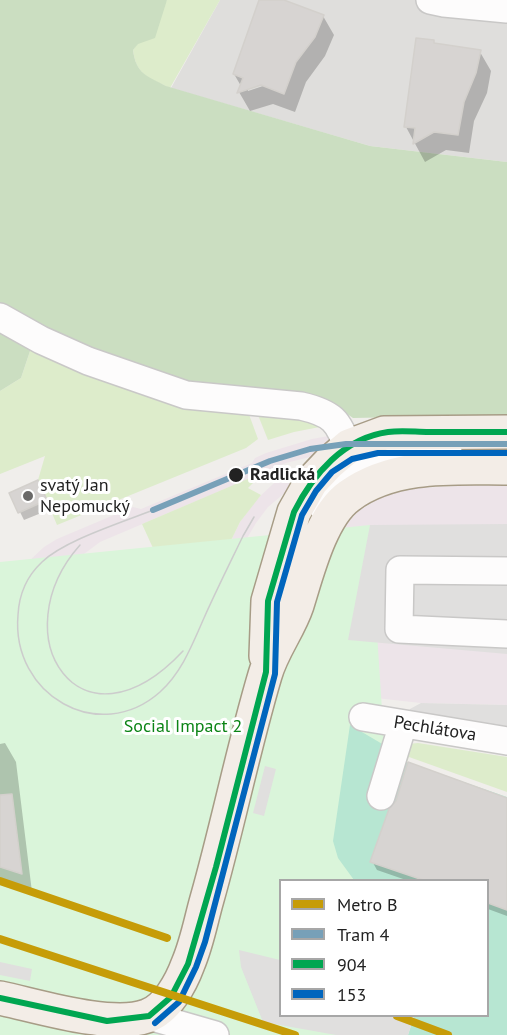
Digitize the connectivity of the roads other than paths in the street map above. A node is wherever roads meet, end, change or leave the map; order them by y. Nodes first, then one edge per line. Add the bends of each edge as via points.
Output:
1 (430, 0) edge
2 (507, 9) edge
3 (0, 317) edge
4 (507, 432) edge
5 (507, 444) edge
6 (507, 455) edge
7 (348, 460) junction
8 (507, 468) edge
9 (430, 469) junction
10 (507, 571) edge
11 (302, 582) junction
12 (507, 634) edge
13 (266, 672) junction
14 (363, 717) dead end
15 (403, 724) junction
16 (507, 741) edge
17 (381, 796) dead end
18 (0, 998) edge
19 (148, 1016) junction
20 (215, 1035) edge

1 - 2 street
3 - 7 street via 88,362 186,395 317,410 336,420
4 - 7 main road via 384,433 364,439
5 - 7 street via 377,444 356,447
6 - 7 street via 400,455
7 - 9 street
7 - 11 street via 313,527 305,550
7 - 13 main road via 319,472 294,512 268,601
8 - 9 main road
9 - 11 main road via 365,486 349,496 328,520
10 - 12 street via 400,570 399,629
11 - 13 main road via 296,606
13 - 19 main road via 188,964 171,996
14 - 15 street, Pechlátova
15 - 16 street, Pechlátova
15 - 17 street
18 - 19 main road via 107,1021
19 - 20 street

